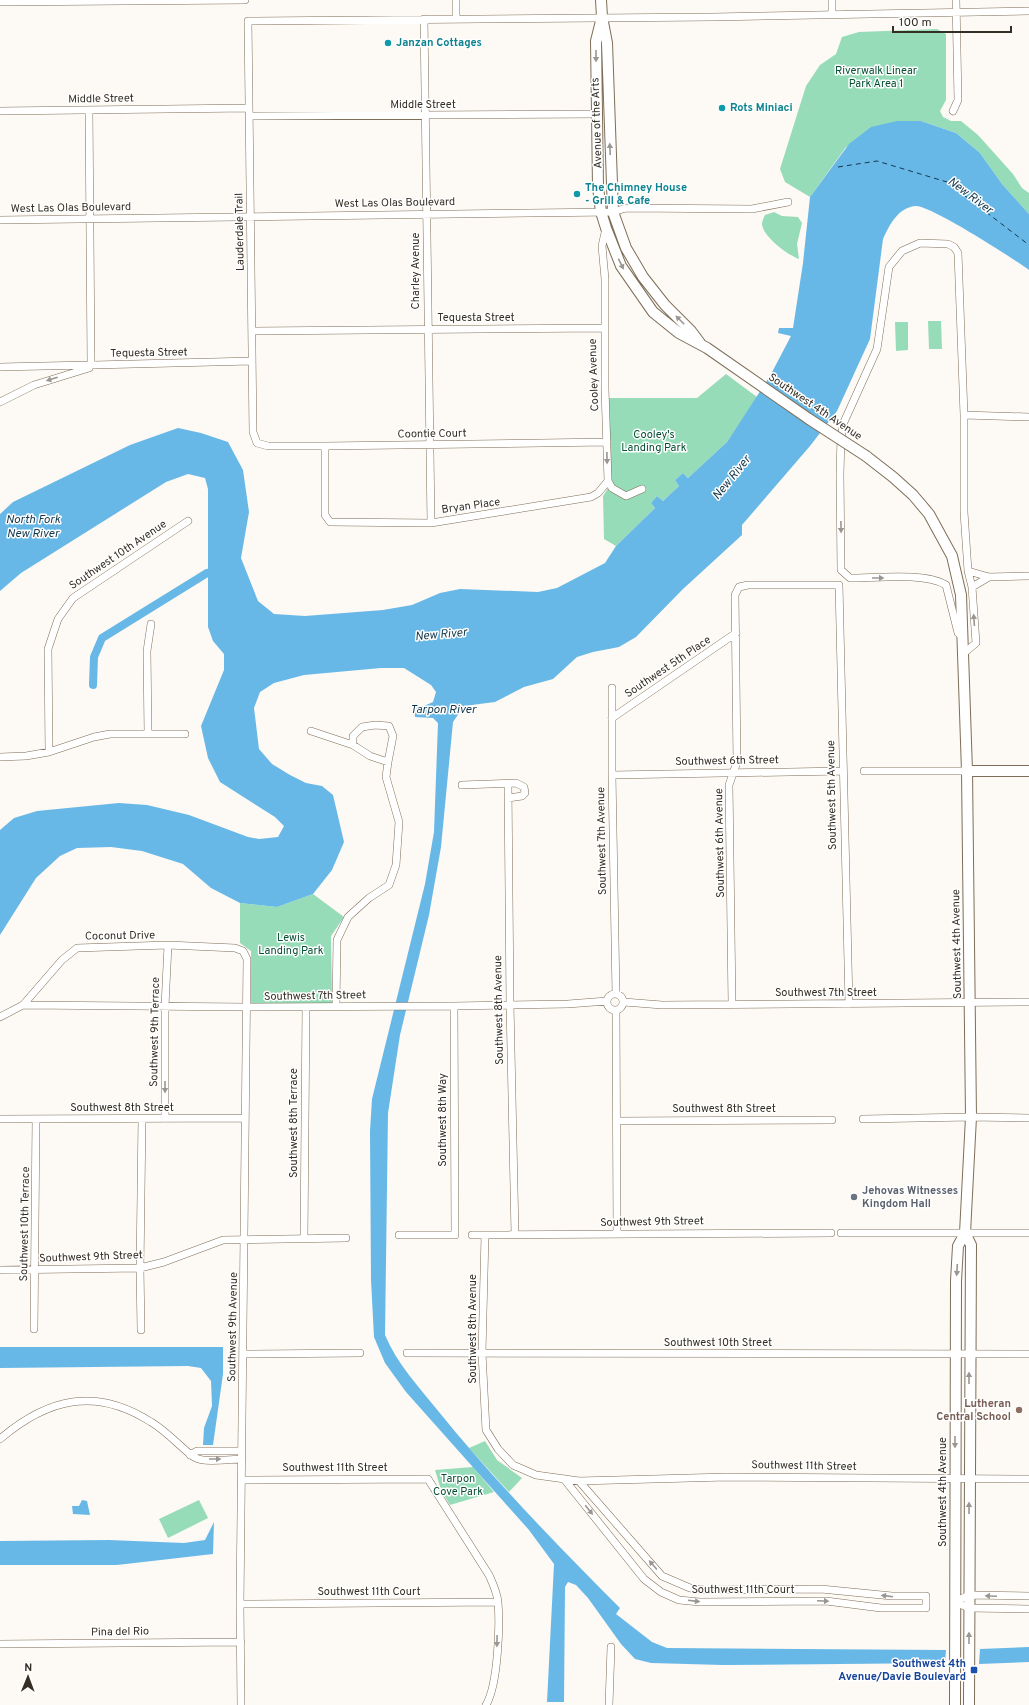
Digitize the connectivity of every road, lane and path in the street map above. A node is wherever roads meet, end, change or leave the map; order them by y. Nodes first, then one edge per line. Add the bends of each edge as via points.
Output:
1 (161, 0) edge
2 (245, 0) edge
3 (456, 0) edge
4 (601, 0) edge
5 (832, 0) edge
6 (956, 0) edge
7 (0, 2) edge
8 (1029, 11) edge
9 (956, 13) junction
10 (832, 15) junction
11 (602, 17) junction
12 (424, 19) junction
13 (456, 19) junction
14 (249, 108) junction
15 (90, 110) junction
16 (0, 111) edge
17 (953, 112) dead end
18 (597, 114) junction
19 (250, 116) junction
20 (426, 116) junction
21 (788, 202) dead end
22 (601, 212) junction
23 (613, 212) junction
24 (427, 214) junction
25 (251, 216) junction
26 (91, 219) junction
27 (0, 220) edge
28 (606, 228) junction
29 (604, 328) junction
30 (428, 329) junction
31 (252, 331) junction
32 (704, 346) junction
33 (252, 361) junction
34 (91, 365) junction
35 (0, 367) edge
36 (0, 402) edge
37 (964, 416) junction
38 (1029, 417) edge
39 (607, 442) junction
40 (257, 443) joint
41 (429, 445) junction
42 (325, 446) junction
43 (608, 481) junction
44 (642, 489) dead end
45 (188, 521) dead end
46 (431, 523) junction
47 (968, 571) junction
48 (1029, 576) edge
49 (988, 577) junction
50 (739, 587) joint
51 (972, 587) junction
52 (151, 624) dead end
53 (736, 633) junction
54 (963, 638) junction
55 (964, 654) junction
56 (612, 688) dead end
57 (612, 718) junction
58 (311, 731) dead end
59 (148, 734) junction
60 (185, 734) dead end
61 (353, 745) junction
62 (49, 752) junction
63 (0, 757) edge
64 (388, 762) junction
65 (843, 771) junction
66 (864, 771) dead end
67 (967, 771) junction
68 (1029, 771) edge
69 (733, 773) junction
70 (612, 775) junction
71 (508, 784) junction
72 (462, 785) dead end
73 (508, 798) junction
74 (168, 945) junction
75 (243, 950) joint
76 (616, 994) junction
77 (607, 1001) junction
78 (624, 1002) junction
79 (1029, 1002) edge
80 (970, 1003) junction
81 (510, 1004) junction
82 (732, 1004) junction
83 (849, 1004) junction
84 (23, 1005) junction
85 (165, 1006) junction
86 (336, 1006) junction
87 (454, 1006) junction
88 (247, 1007) junction
89 (306, 1007) junction
90 (616, 1010) junction
91 (0, 1017) edge
92 (971, 1117) junction
93 (244, 1118) junction
94 (1029, 1118) edge
95 (0, 1119) edge
96 (36, 1119) junction
97 (142, 1119) junction
98 (165, 1119) junction
99 (863, 1119) dead end
100 (832, 1120) dead end
101 (617, 1121) junction
102 (831, 1233) dead end
103 (841, 1233) dead end
104 (965, 1233) junction
105 (1029, 1233) edge
106 (515, 1234) junction
107 (617, 1234) junction
108 (399, 1235) dead end
109 (472, 1235) dead end
110 (485, 1235) junction
111 (346, 1238) dead end
112 (245, 1239) junction
113 (304, 1239) junction
114 (140, 1268) junction
115 (0, 1270) edge
116 (36, 1270) junction
117 (34, 1329) dead end
118 (141, 1330) dead end
119 (955, 1353) junction
120 (244, 1354) junction
121 (360, 1354) dead end
122 (407, 1354) dead end
123 (482, 1354) junction
124 (969, 1354) junction
125 (1029, 1354) edge
126 (0, 1439) edge
127 (242, 1451) junction
128 (190, 1455) junction
129 (242, 1459) junction
130 (954, 1479) junction
131 (969, 1479) junction
132 (1029, 1479) edge
133 (243, 1480) junction
134 (564, 1480) junction
135 (579, 1482) junction
136 (726, 1590) junction
137 (969, 1595) junction
138 (1029, 1596) edge
139 (498, 1602) junction
140 (726, 1602) junction
141 (955, 1602) junction
142 (240, 1604) junction
143 (969, 1608) junction
144 (1029, 1609) edge
145 (241, 1642) junction
146 (0, 1644) edge
147 (611, 1647) dead end
148 (241, 1705) edge
149 (486, 1705) edge
150 (609, 1705) edge
151 (955, 1705) edge
152 (969, 1705) edge

1 - 2 street
1 - 7 street
3 - 13 street
4 - 11 main road, Avenue of the Arts
5 - 10 street
6 - 9 street
8 - 9 street
9 - 10 street
9 - 17 street via 958,100
10 - 11 street
11 - 13 street
11 -> 18 main road, Avenue of the Arts via 596,41
23 -> 11 main road, Avenue of the Arts via 607,43
12 - 13 street
12 - 14 street, Lauderdale Trail via 248,21
12 - 20 street, Charley Avenue
14 - 15 street, Middle Street
14 - 19 street, Lauderdale Trail
15 - 16 street, Middle Street
15 - 26 street
18 - 20 street, Middle Street
18 - 22 main road, Avenue of the Arts
19 - 20 street, Middle Street
19 - 25 street, Lauderdale Trail
20 - 24 street, Charley Avenue
21 - 23 street, West Las Olas Boulevard via 752,209 626,208
22 - 23 street, West Las Olas Boulevard
22 - 24 street, West Las Olas Boulevard
22 - 28 main road, Southwest 4th Avenue
32 -> 23 main road, Avenue of the Arts via 665,305 643,277 626,248
24 - 25 street, West Las Olas Boulevard
24 - 30 street, Charley Avenue
25 - 26 street, West Las Olas Boulevard
25 - 31 street, Lauderdale Trail
26 - 27 street, West Las Olas Boulevard
26 - 34 street
28 - 29 street, Cooley Avenue via 602,246 605,279
28 -> 32 main road, Southwest 4th Avenue via 621,266 653,312 679,333
29 - 30 street, Tequesta Street
29 - 39 street, Cooley Avenue
30 - 31 street, Tequesta Street
30 - 41 street, Charley Avenue
31 - 33 street, Lauderdale Trail
32 - 54 main road, Southwest 4th Avenue, bridge via 866,456 914,495 942,536 958,575
33 - 34 street, Tequesta Street
33 - 40 street, Lauderdale Trail via 253,432
34 - 35 street, Tequesta Street
34 -> 36 street via 34,385
37 - 38 street
37 - 47 street
37 -> 54 street via 958,253 948,244 920,243 902,251 889,266 877,349 844,422 841,437 841,570 850,578 926,577 940,581 946,585 958,634
39 - 41 street, Coontie Court
39 -> 43 street, Cooley Avenue
40 - 42 street, Coontie Court via 268,446
41 - 42 street, Coontie Court
41 - 46 street, Charley Avenue
42 - 46 street, Bryan Place via 325,515 330,522
43 - 44 street via 612,488 626,496
43 - 46 street, Bryan Place via 591,497
45 - 62 street, Southwest 10th Avenue via 73,598 58,619 48,649
47 - 49 street
47 - 51 street
48 - 49 street
49 - 51 street
50 - 53 street, Southwest 6th Avenue via 735,595
50 - 65 street, Southwest 5th Avenue via 839,585
55 -> 51 street via 976,643
52 - 59 street via 147,651
53 - 57 street, Southwest 5th Place
53 - 69 street, Southwest 6th Avenue via 737,762
54 - 55 main road, Southwest 4th Avenue
55 - 67 main road, Southwest 4th Avenue
56 - 57 street, Southwest 7th Avenue
57 - 70 street, Southwest 7th Avenue
58 - 61 street
59 - 60 street
59 - 62 street via 110,734
61 - 64 street via 370,756
61 - 64 street via 353,736 362,727 389,726 393,736
62 - 63 street
64 - 86 street via 386,777 399,822 396,865 389,885 369,898 348,917 337,940
65 - 69 street, Southwest 6th Street
65 - 83 street, Southwest 5th Avenue
66 - 67 street
67 - 68 main road
67 - 80 main road, Southwest 4th Avenue
69 - 70 street, Southwest 6th Street
69 - 82 street, Southwest 6th Avenue via 729,785
70 - 76 street, Southwest 7th Avenue
71 - 72 street
71 - 73 street, Southwest 8th Avenue
71 - 73 street via 519,783 525,790 522,796
73 - 81 street, Southwest 8th Avenue
74 - 75 street, Coconut Drive
74 - 84 street, Coconut Drive via 77,948 62,960
74 - 85 street, Southwest 9th Terrace
75 - 88 street, Southwest 9th Avenue via 247,959
76 - 77 street via 609,996
76 - 78 street via 622,997
77 - 81 street, Southwest 7th Street
77 - 90 street via 610,1008
78 - 82 street, Southwest 7th Street via 662,1005
78 - 90 street via 622,1008
79 - 80 street, Southwest 7th Street
80 - 83 street, Southwest 7th Street
80 - 92 main road, Southwest 4th Avenue
81 - 87 street, Southwest 7th Street
81 - 106 street, Southwest 8th Avenue
82 - 83 street, Southwest 7th Street
84 - 85 street, Southwest 7th Street
84 - 91 street, Coconut Drive
85 - 88 street, Southwest 7th Street
85 -> 98 street, Southwest 9th Terrace
86 - 87 street, Southwest 7th Street
86 - 89 street, Southwest 7th Street
87 - 108 street, Southwest 8th Way via 455,1235
88 - 89 street, Southwest 7th Street
88 - 93 street, Southwest 9th Avenue
89 - 113 street, Southwest 8th Terrace
90 - 101 street
92 - 94 street
92 - 99 street
92 - 104 main road, Southwest 4th Avenue
93 - 98 street, Southwest 8th Street
93 - 112 street, Southwest 9th Avenue
95 - 96 street, Southwest 8th Street
96 - 97 street, Southwest 8th Street
96 - 116 street, Southwest 10th Terrace
97 - 98 street, Southwest 8th Street
97 - 114 street
100 - 101 street, Southwest 8th Street
101 - 107 street
102 - 107 street, Southwest 9th Street
103 - 104 street
104 - 105 street
104 -> 119 main road, Southwest 4th Avenue via 958,1246
104 - 124 main road, Southwest 4th Avenue via 971,1245
106 - 107 street, Southwest 9th Street
106 - 110 street, Southwest 9th Street
109 - 110 street, Southwest 9th Street
110 - 123 street, Southwest 8th Avenue
111 - 113 street, Southwest 9th Street
112 - 113 street, Southwest 9th Street
112 - 114 street, Southwest 9th Street via 223,1240
112 - 120 street, Southwest 9th Avenue
114 - 116 street, Southwest 9th Street
114 - 118 street
115 - 116 street, Southwest 9th Street
116 - 117 street, Southwest 10th Terrace
119 - 123 street, Southwest 10th Street
119 - 124 street, Southwest 10th Street
119 -> 130 main road, Southwest 4th Avenue
120 - 121 street
120 - 127 street, Southwest 9th Avenue
122 - 123 street, Southwest 10th Street
123 - 134 street, Southwest 8th Avenue via 486,1430 498,1449 513,1465 536,1476
124 - 125 street, Southwest 10th Street
131 -> 124 main road, Southwest 4th Avenue
126 - 128 street via 35,1413 54,1405 73,1401 97,1401 134,1412 152,1422
127 - 128 street via 197,1451
127 - 129 street, Southwest 9th Avenue
128 -> 129 street via 197,1459
129 - 133 street, Southwest 9th Avenue
130 - 131 street, Southwest 11th Street
130 - 135 street, Southwest 11th Street via 727,1477
130 - 141 main road, Southwest 4th Avenue
131 - 132 street, Southwest 11th Street
137 -> 131 main road, Southwest 4th Avenue
133 - 139 street, Southwest 11th Street via 428,1479 489,1575
133 - 142 street, Southwest 9th Avenue
134 - 135 street, Southwest 8th Avenue
134 -> 140 street, Southwest 11th Court via 644,1579 661,1592 679,1600
136 -> 135 street, Southwest 11th Court via 690,1588 662,1576
136 - 140 street
140 -> 136 street, Southwest 11th Court via 826,1601 881,1608 926,1608 926,1596 892,1596 821,1589
138 -> 137 street
137 - 141 street
137 - 143 main road, Southwest 4th Avenue
139 - 142 street, Southwest 11th Court
139 -> 149 street via 494,1675
141 - 143 street
141 - 151 main road, Southwest 4th Avenue
142 - 145 street, Southwest 9th Avenue
143 - 144 street
152 -> 143 main road, Southwest 4th Avenue
145 - 146 street, Pina del Rio
145 - 148 street, Southwest 9th Avenue
147 - 150 street

